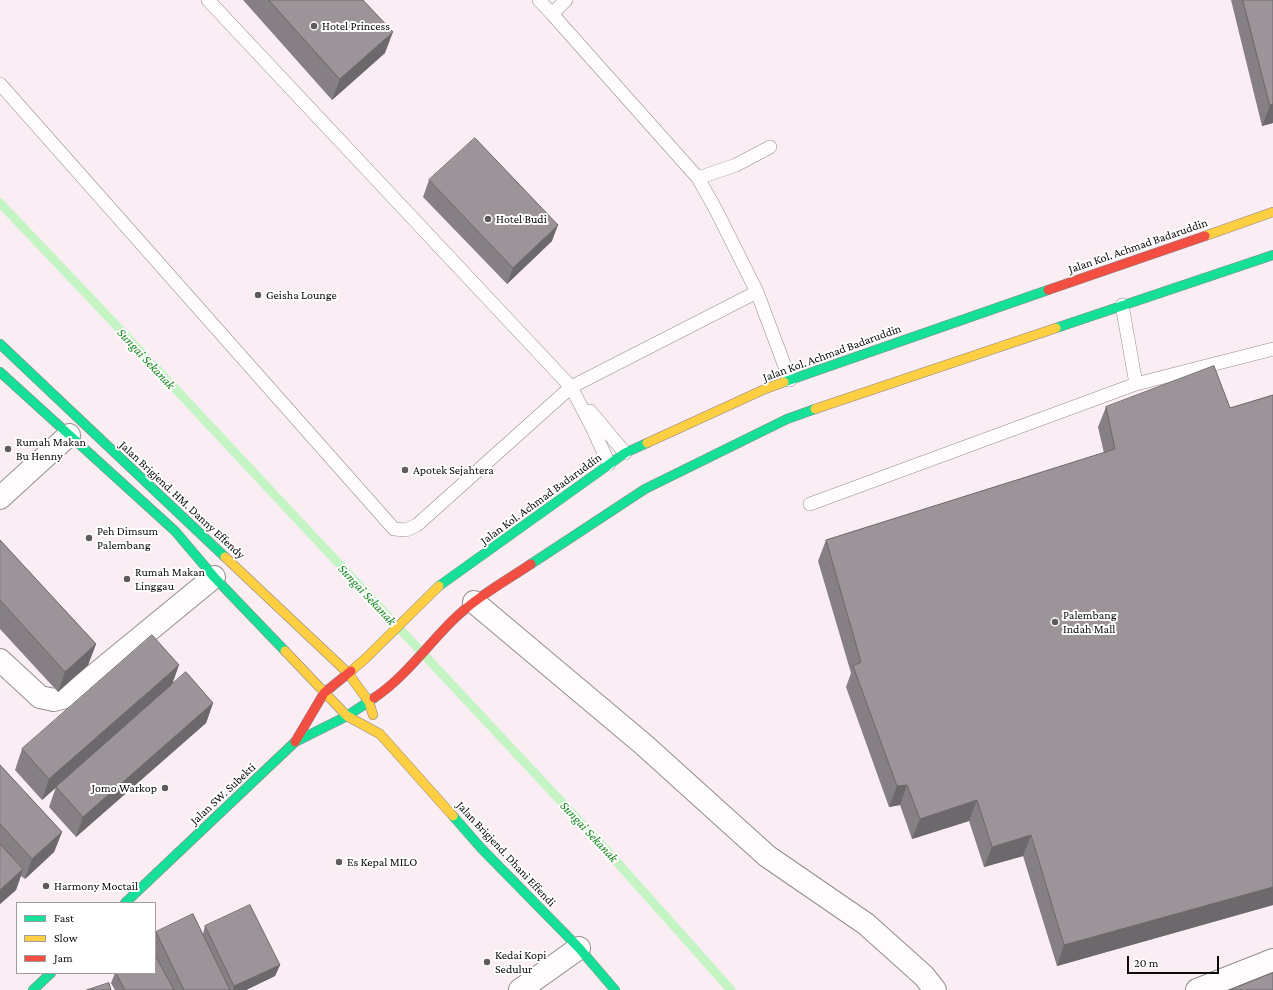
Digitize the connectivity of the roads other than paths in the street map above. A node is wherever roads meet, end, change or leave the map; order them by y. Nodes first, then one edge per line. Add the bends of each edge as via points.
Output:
1 (208, 0) edge
2 (540, 0) edge
3 (566, 0) edge
4 (552, 14) junction
5 (0, 84) edge
6 (770, 147) dead end
7 (698, 178) junction
8 (1273, 212) edge
9 (1273, 255) edge
10 (757, 292) junction
11 (1122, 305) junction
12 (0, 344) edge
13 (1273, 349) edge
14 (0, 372) edge
15 (790, 380) junction
16 (1136, 384) junction
17 (571, 388) junction
18 (69, 435) junction
19 (625, 453) junction
20 (609, 464) junction
21 (0, 498) edge
22 (810, 504) dead end
23 (214, 577) junction
24 (474, 602) junction
25 (0, 660) edge
26 (348, 673) junction
27 (324, 693) junction
28 (369, 702) junction
29 (347, 716) junction
30 (380, 734) junction
31 (296, 742) junction
32 (126, 902) edge
33 (579, 948) junction
34 (1273, 960) edge
35 (50, 974) edge
36 (33, 990) edge
37 (520, 990) edge
38 (615, 990) edge
39 (935, 990) edge
40 (1197, 990) edge

1 - 17 lane
2 - 4 lane
3 - 4 lane
4 - 7 lane
5 - 17 lane via 394,529 406,530 417,526
6 - 7 lane via 736,165
7 - 10 lane
8 - 15 main road, Jalan Kol. Achmad Badaruddin
9 - 11 main road
10 - 15 lane
10 - 17 lane
11 - 16 lane
11 - 24 main road via 787,419 645,489
12 - 26 main road, Jalan Brigjend. HM. Danny Effendy
13 - 16 lane
14 - 18 main road
15 - 19 main road, Jalan Kol. Achmad Badaruddin
16 - 22 lane
17 - 19 lane
17 - 20 lane
18 - 21 street
18 - 23 main road via 175,531
19 - 20 main road, Jalan Kol. Achmad Badaruddin
20 - 26 main road, Jalan Kol. Achmad Badaruddin via 435,589
23 - 25 street via 69,696 54,700 40,697
23 - 27 main road
24 - 28 main road, Jalan SW. Subekti via 453,620 389,688
24 - 39 street via 643,744 767,856 866,924 924,976
26 - 27 main road, Jalan Kol. Achmad Badaruddin
26 - 28 main road, Jalan Brigjend. HM. Danny Effendy
27 - 29 main road
27 - 31 main road
28 - 29 main road, Jalan SW. Subekti
28 - 30 main road, Jalan Brigjend. HM. Danny Effendy
29 - 30 main road
29 - 31 main road, Jalan SW. Subekti
30 - 33 main road, Jalan Brigjend. Dhani Effendi via 481,848
31 - 32 main road, Jalan SW. Subekti
33 - 37 street
33 - 38 main road, Jalan Brigjend. Dhani Effendi
34 - 40 street
35 - 36 main road

